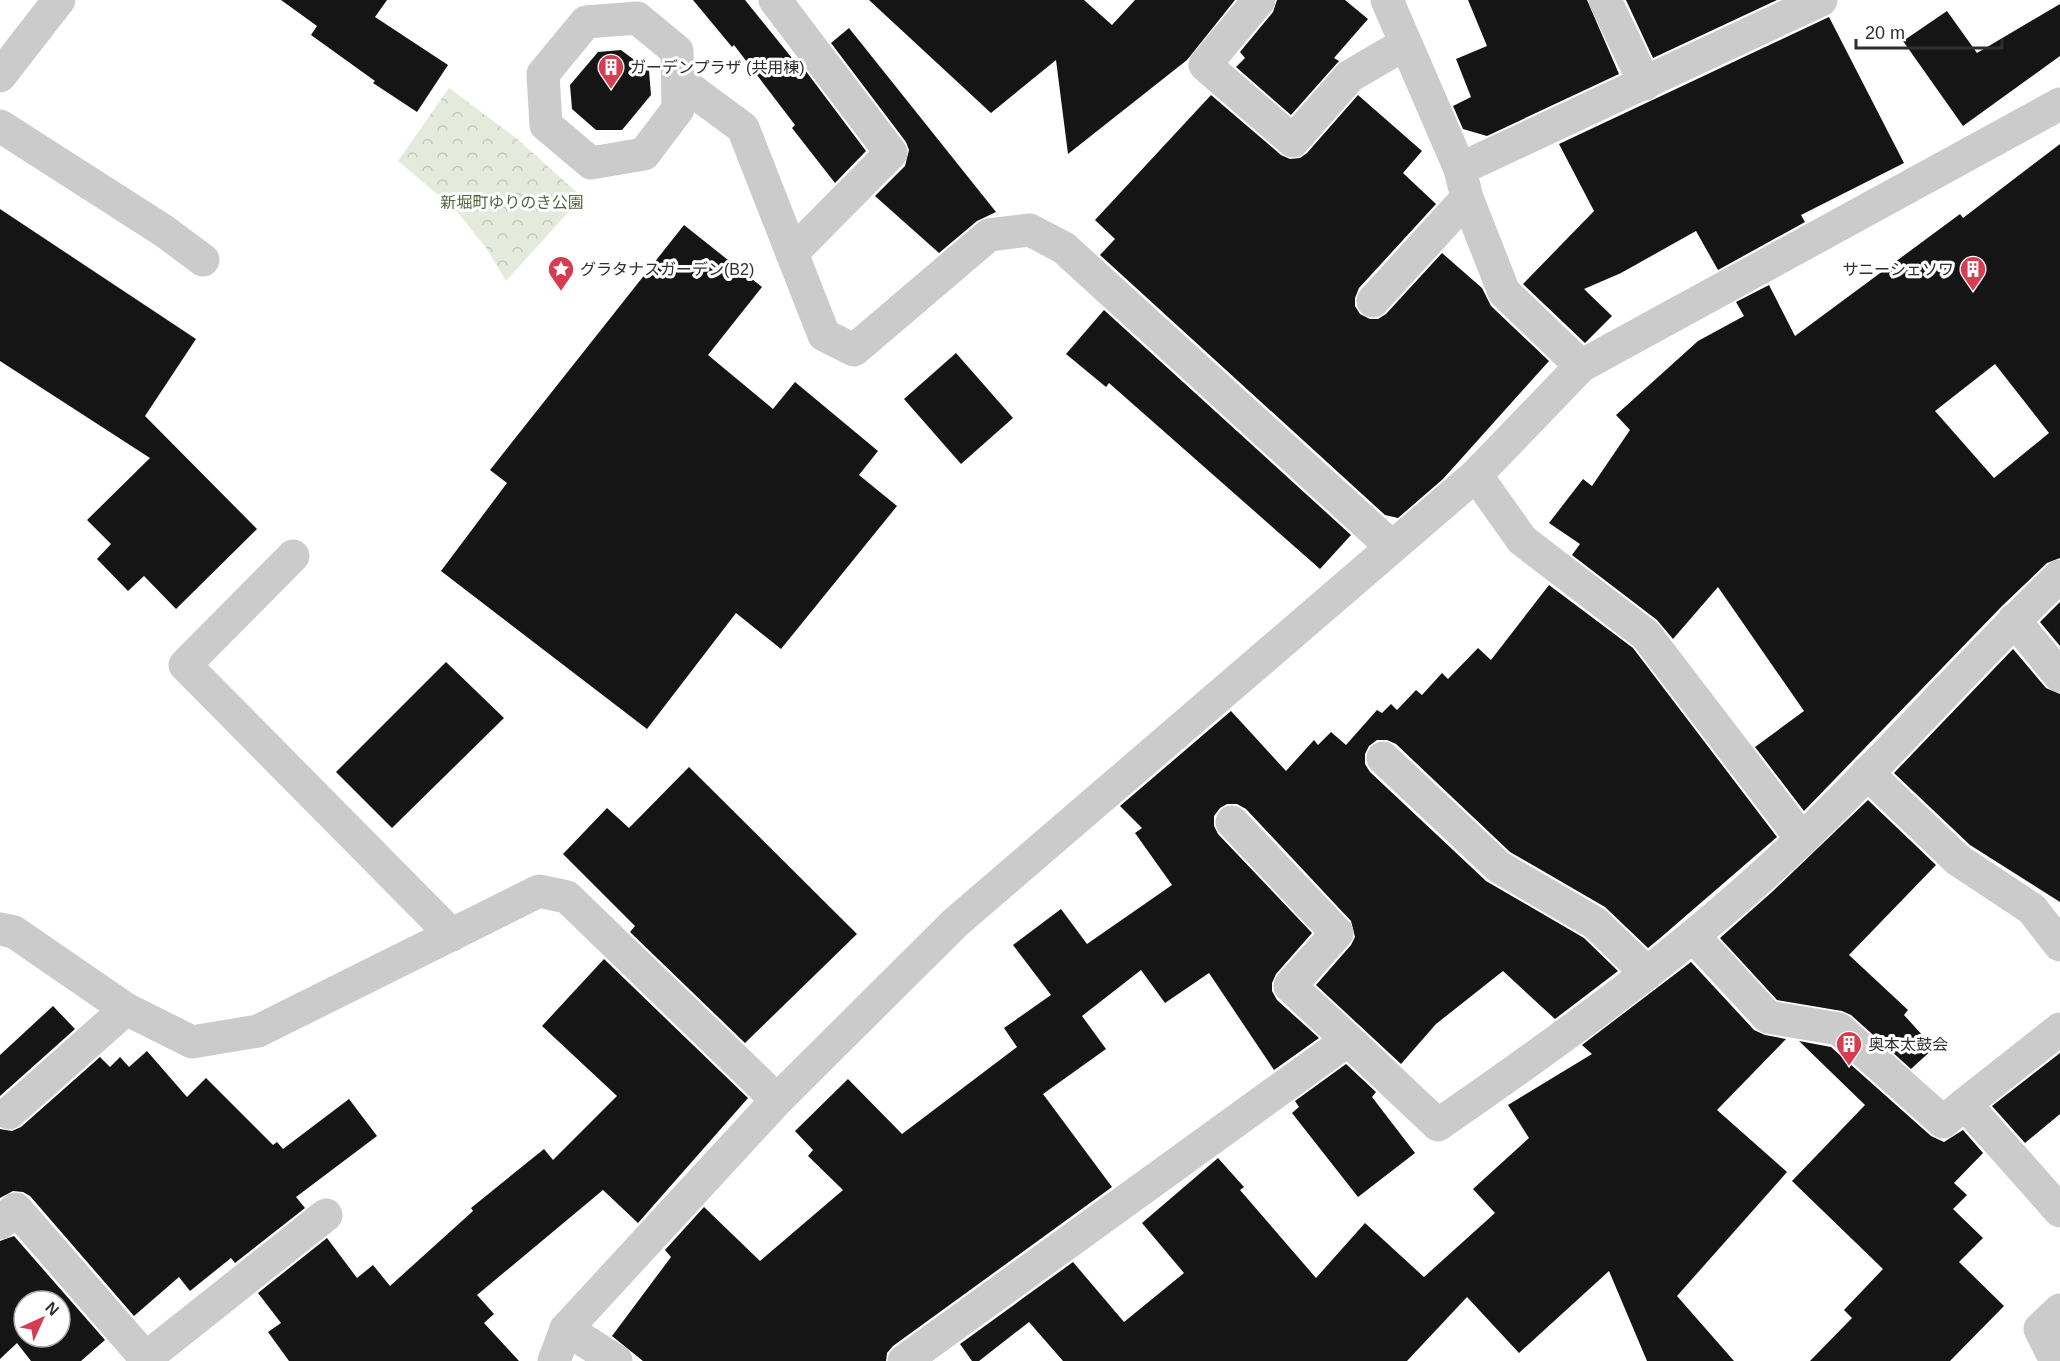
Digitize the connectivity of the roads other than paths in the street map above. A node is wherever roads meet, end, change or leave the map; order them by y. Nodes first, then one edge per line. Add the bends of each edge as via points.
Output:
1 (58, 0) edge
2 (775, 0) edge
3 (1259, 0) edge
4 (1387, 0) edge
5 (1605, 0) edge
6 (1821, 0) edge
7 (1405, 44) junction
8 (3, 64) edge
9 (678, 80) junction
10 (1645, 84) junction
11 (2060, 104) edge
12 (0, 126) edge
13 (1464, 183) junction
14 (792, 253) junction
15 (203, 260) dead end
16 (1373, 301) dead end
17 (1581, 366) junction
18 (1476, 475) junction
19 (1392, 547) junction
20 (293, 556) dead end
21 (2060, 576) edge
22 (2014, 620) junction
23 (2060, 676) edge
24 (1383, 758) dead end
25 (1867, 772) junction
26 (1232, 822) dead end
27 (1802, 839) junction
28 (0, 929) edge
29 (452, 935) junction
30 (1694, 937) junction
31 (2060, 945) edge
32 (1647, 973) junction
33 (126, 1009) junction
34 (2060, 1029) edge
35 (1348, 1040) junction
36 (777, 1100) junction
37 (1965, 1104) junction
38 (9, 1113) dead end
39 (2060, 1211) edge
40 (326, 1215) dead end
41 (0, 1223) edge
42 (2060, 1310) edge
43 (566, 1329) junction
44 (910, 1359) edge
45 (147, 1360) edge
46 (554, 1361) edge
47 (616, 1361) edge
48 (2056, 1361) edge

1 - 8 street
2 - 14 street via 891,153
3 - 7 street via 1205,65 1293,141 1350,76
4 - 7 street
5 - 10 street
6 - 10 street
7 - 13 street
9 - 9 street via 678,109 644,154 591,163 546,125 543,74 586,22 637,18 677,51
9 - 14 street via 742,128
10 - 13 street
11 - 17 street
12 - 15 street
13 - 16 street
13 - 17 street via 1504,292
14 - 19 street via 824,334 854,350 990,235 1030,230 1064,248
17 - 18 street
18 - 19 street
18 - 27 street via 1522,540 1646,635
19 - 36 street via 955,923
20 - 29 street via 185,665
21 - 22 street
22 - 23 street
22 - 25 street
24 - 32 street via 1499,867 1595,923
25 - 27 street
25 - 31 street via 1958,860 2032,909
26 - 35 street via 1337,933 1290,986
27 - 30 street
28 - 33 street via 14,932
29 - 33 street via 258,1031 192,1042
29 - 36 street via 539,891 567,897
30 - 32 street
30 - 37 street via 1768,1017 1839,1029 1942,1122
32 - 35 street via 1438,1125
33 - 38 street
34 - 37 street
35 - 44 street
36 - 43 street
37 - 39 street
40 - 45 street
41 - 45 street via 16,1209
42 - 48 street via 2040,1329
43 - 46 street
43 - 47 street

